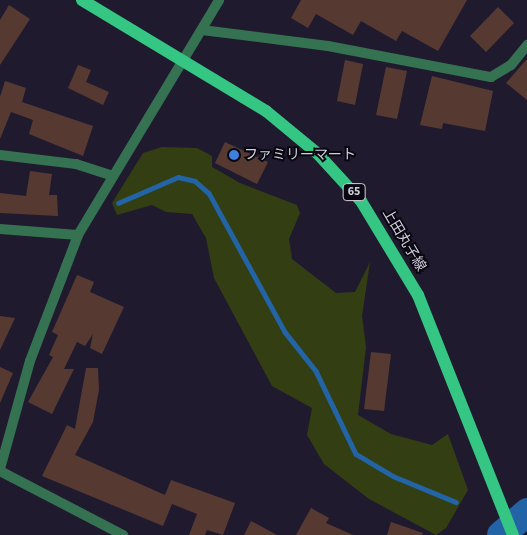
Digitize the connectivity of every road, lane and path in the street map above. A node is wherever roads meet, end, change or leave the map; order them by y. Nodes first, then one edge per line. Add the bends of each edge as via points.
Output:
1 (82, 0) edge
2 (219, 0) edge
3 (202, 30) junction
4 (527, 45) edge
5 (184, 58) junction
6 (0, 155) edge
7 (113, 176) junction
8 (0, 229) edge
9 (78, 235) junction
10 (0, 470) edge
11 (122, 535) edge
12 (513, 535) edge

1 - 5 main road, 上田丸子線 / 65
2 - 3 street
3 - 4 street via 328,46 491,76 511,65
3 - 5 street
5 - 7 street
5 - 12 main road, 上田丸子線 / 65 via 295,132 335,170 376,220 418,295
6 - 7 street via 76,164
7 - 9 street
8 - 9 street
9 - 10 street via 30,361
10 - 11 street

